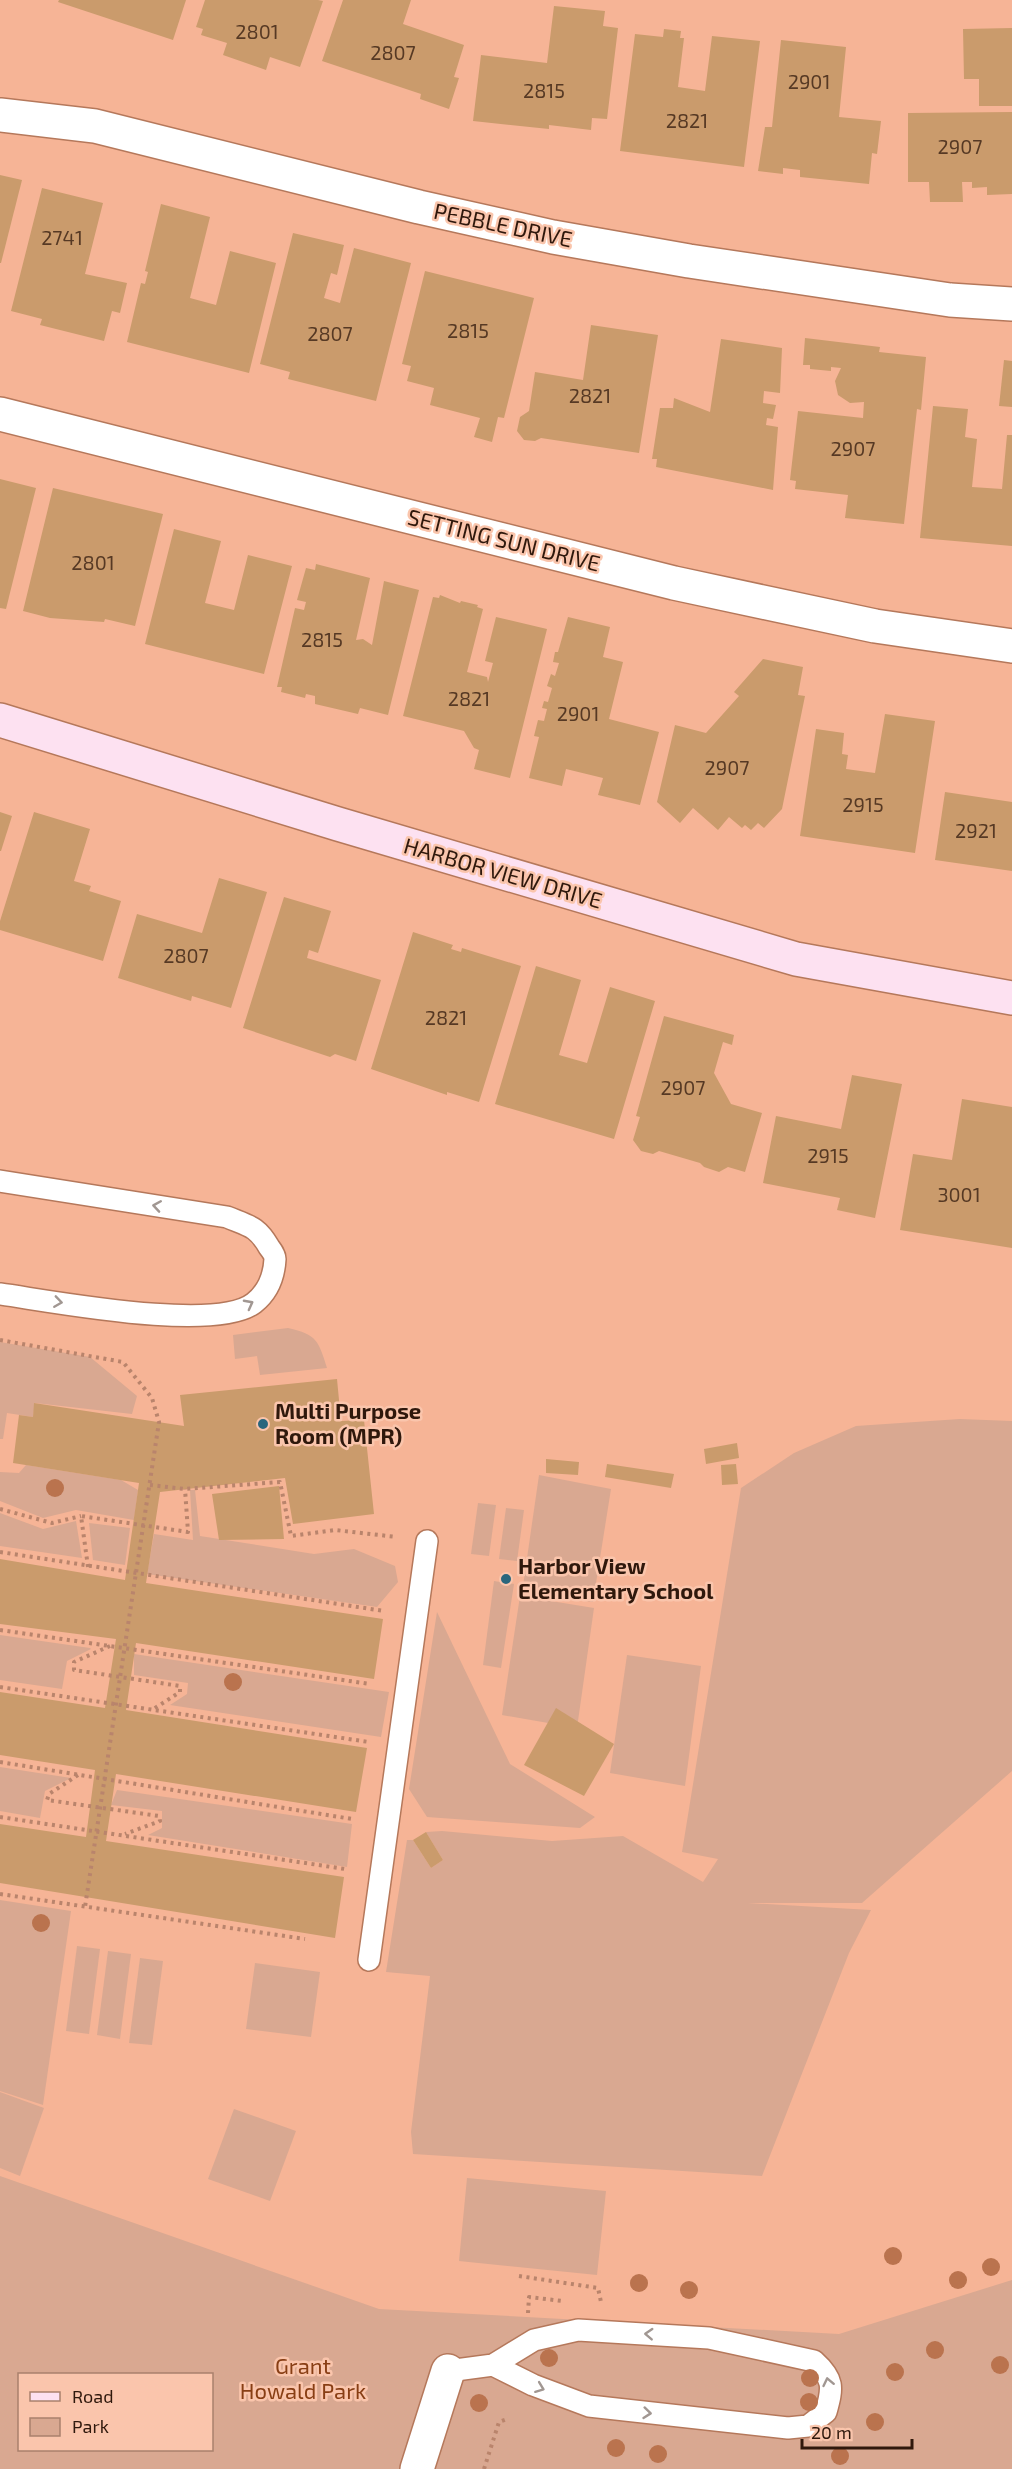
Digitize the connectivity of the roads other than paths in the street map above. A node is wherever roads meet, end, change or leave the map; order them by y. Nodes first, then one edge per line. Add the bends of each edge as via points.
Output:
1 (0, 116) edge
2 (1012, 304) edge
3 (0, 414) edge
4 (1012, 646) edge
5 (0, 720) edge
6 (1012, 998) edge
7 (0, 1180) edge
8 (0, 1293) edge
9 (427, 1541) road end
10 (369, 1960) dead end
11 (493, 2365) junction
12 (448, 2371) joint
13 (417, 2469) edge

1 - 2 street, PEBBLE DRIVE via 95,126 553,237 939,298
3 - 4 street, SETTING SUN DRIVE via 674,583 875,626
5 - 6 street, HARBOR VIEW DRIVE via 796,958
8 -> 7 lane via 112,1310 186,1317 219,1315 253,1305 270,1286 275,1257 259,1229 227,1217
9 - 10 lane
11 -> 11 lane via 589,2406 788,2428 808,2426 826,2412 831,2383 814,2361 709,2338 578,2330 534,2340
11 - 12 lane
12 - 13 street

